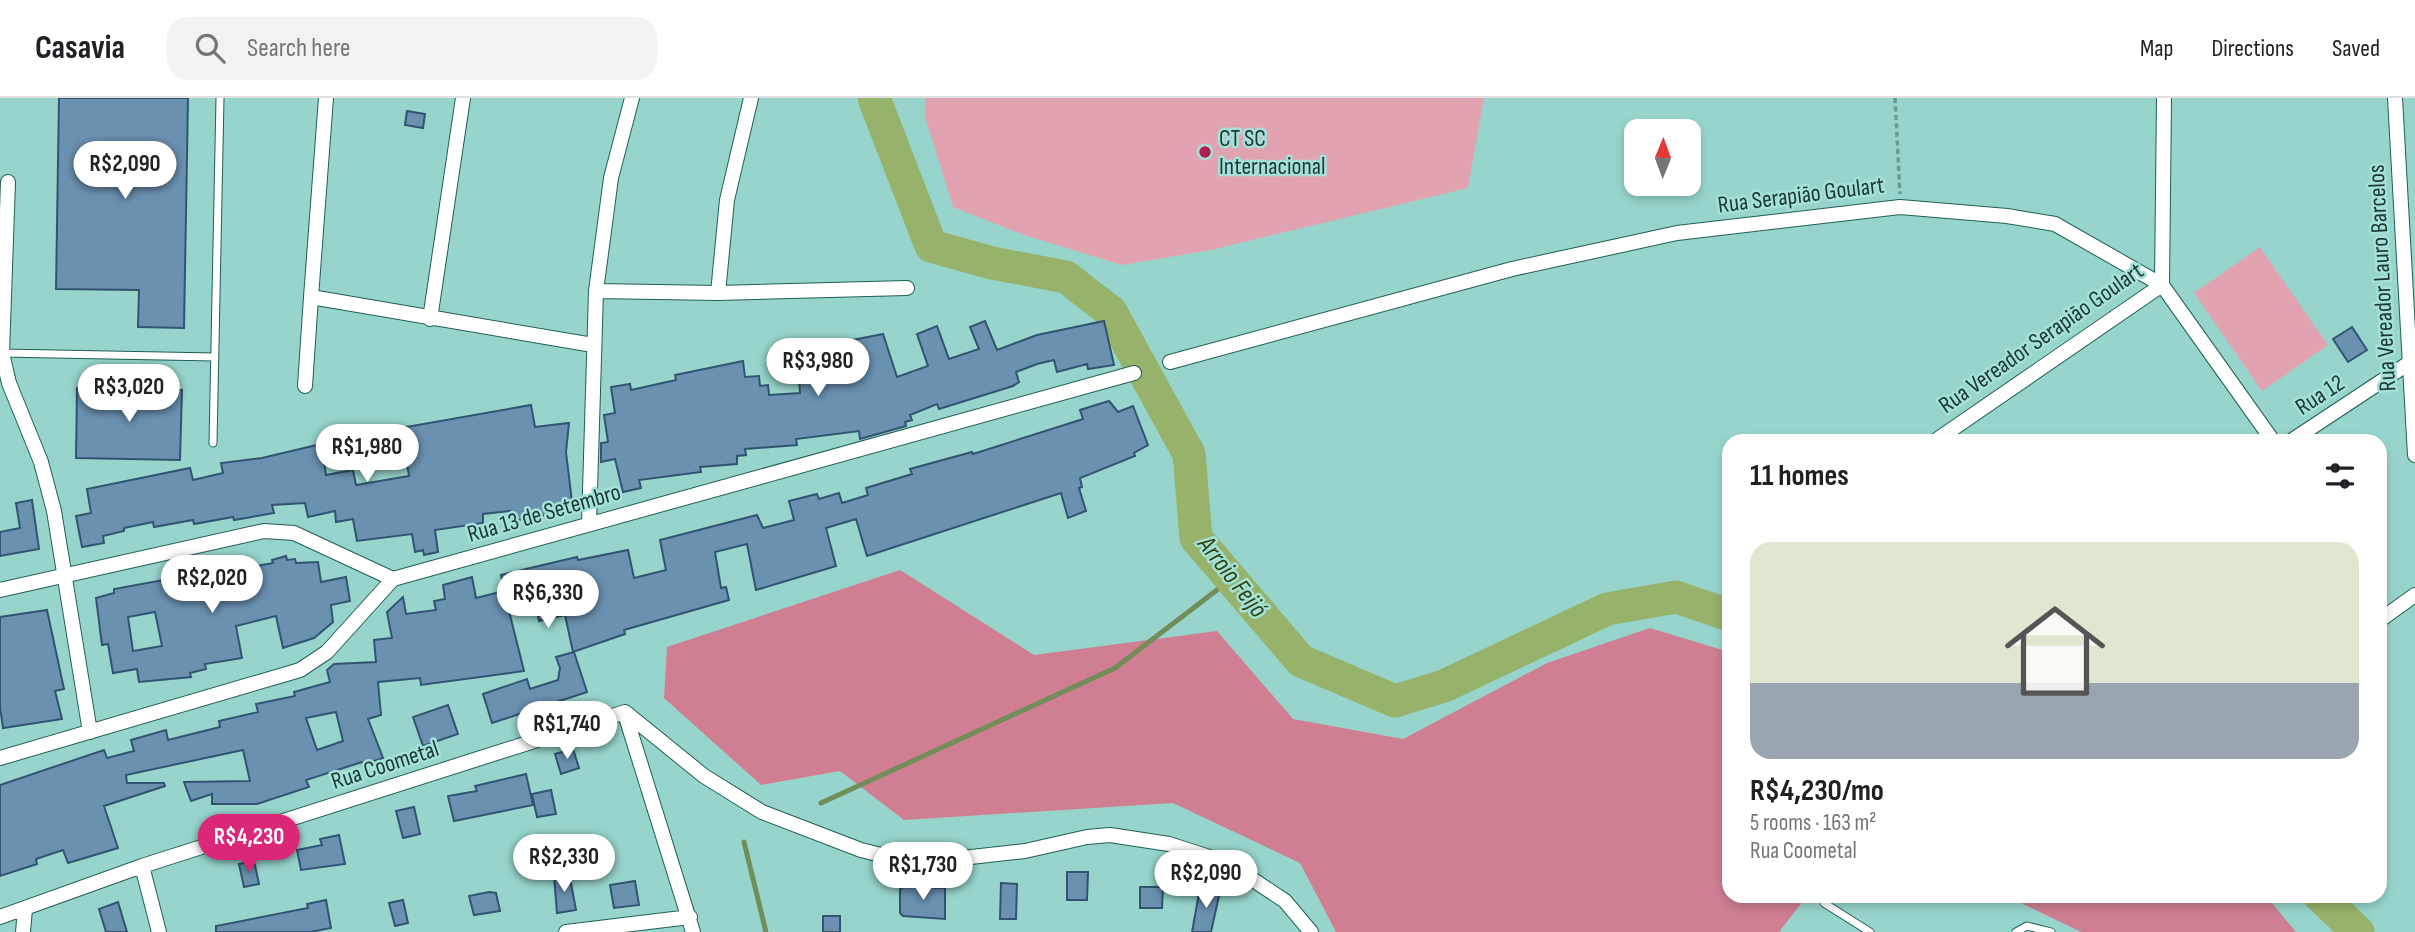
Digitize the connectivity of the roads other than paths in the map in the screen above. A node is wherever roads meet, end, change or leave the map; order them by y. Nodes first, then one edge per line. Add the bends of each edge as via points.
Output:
1 (220, 98) edge
2 (326, 98) edge
3 (463, 98) edge
4 (632, 98) edge
5 (751, 98) edge
6 (2164, 98) edge
7 (2395, 98) edge
8 (8, 182) dead end
9 (2410, 252) edge
10 (2162, 285) junction
11 (907, 288) dead end
12 (596, 291) junction
13 (718, 293) junction
14 (311, 298) junction
15 (430, 319) junction
16 (593, 345) junction
17 (2, 353) edge
18 (215, 357) junction
19 (1170, 362) dead end
20 (2409, 363) junction
21 (1134, 373) dead end
22 (305, 386) dead end
23 (1945, 434) edge
24 (2268, 434) edge
25 (2302, 434) edge
26 (213, 443) dead end
27 (2415, 456) edge
28 (589, 524) junction
29 (67, 576) junction
30 (393, 579) junction
31 (0, 590) edge
32 (2415, 595) edge
33 (2387, 615) edge
34 (625, 712) junction
35 (90, 732) junction
36 (0, 758) edge
37 (142, 866) junction
38 (1824, 903) dead end
39 (24, 909) junction
40 (0, 917) edge
41 (691, 925) edge
42 (23, 932) edge
43 (159, 932) edge
44 (566, 932) edge
45 (1311, 932) edge
46 (1870, 932) edge
47 (2016, 932) edge
48 (2051, 932) edge

1 - 18 lane
2 - 14 street
3 - 15 street
4 - 12 street via 611,178
5 - 13 street via 727,200
6 - 10 street, Rua Vereador Serapião Goulart
7 - 9 street, Rua Vereador Lauro Barcelos
8 - 17 street
9 - 20 street, Rua Vereador Lauro Barcelos
10 - 19 street, Rua Serapião Goulart via 2054,224 1900,207 1664,236 1512,269
10 - 23 street, Rua Vereador Serapião Goulart
10 - 24 street, Rua Serapião Goulart
11 - 13 street
12 - 13 street
12 - 16 street
14 - 15 street
14 - 22 street
15 - 16 street
16 - 28 street
17 - 18 lane
17 - 29 street via 9,383 41,462
18 - 26 lane
20 - 25 street, Rua 12
20 - 27 street, Rua Vereador Lauro Barcelos
21 - 28 street, Rua 13 de Setembro
28 - 30 street, Rua 13 de Setembro
29 - 30 street via 264,531 294,533
29 - 31 street
29 - 35 street
30 - 35 street via 327,652 300,670
32 - 33 street
34 - 37 street, Rua Coometal
34 - 41 street
34 - 45 street via 704,776 762,812 861,850 901,860 944,860 1110,835 1169,844 1228,863 1284,901
35 - 36 street
37 - 39 street, Rua Coometal
37 - 43 street
38 - 46 lane
39 - 40 street, Rua Coometal
39 - 42 street
41 - 44 street
47 - 48 lane via 2027,926

